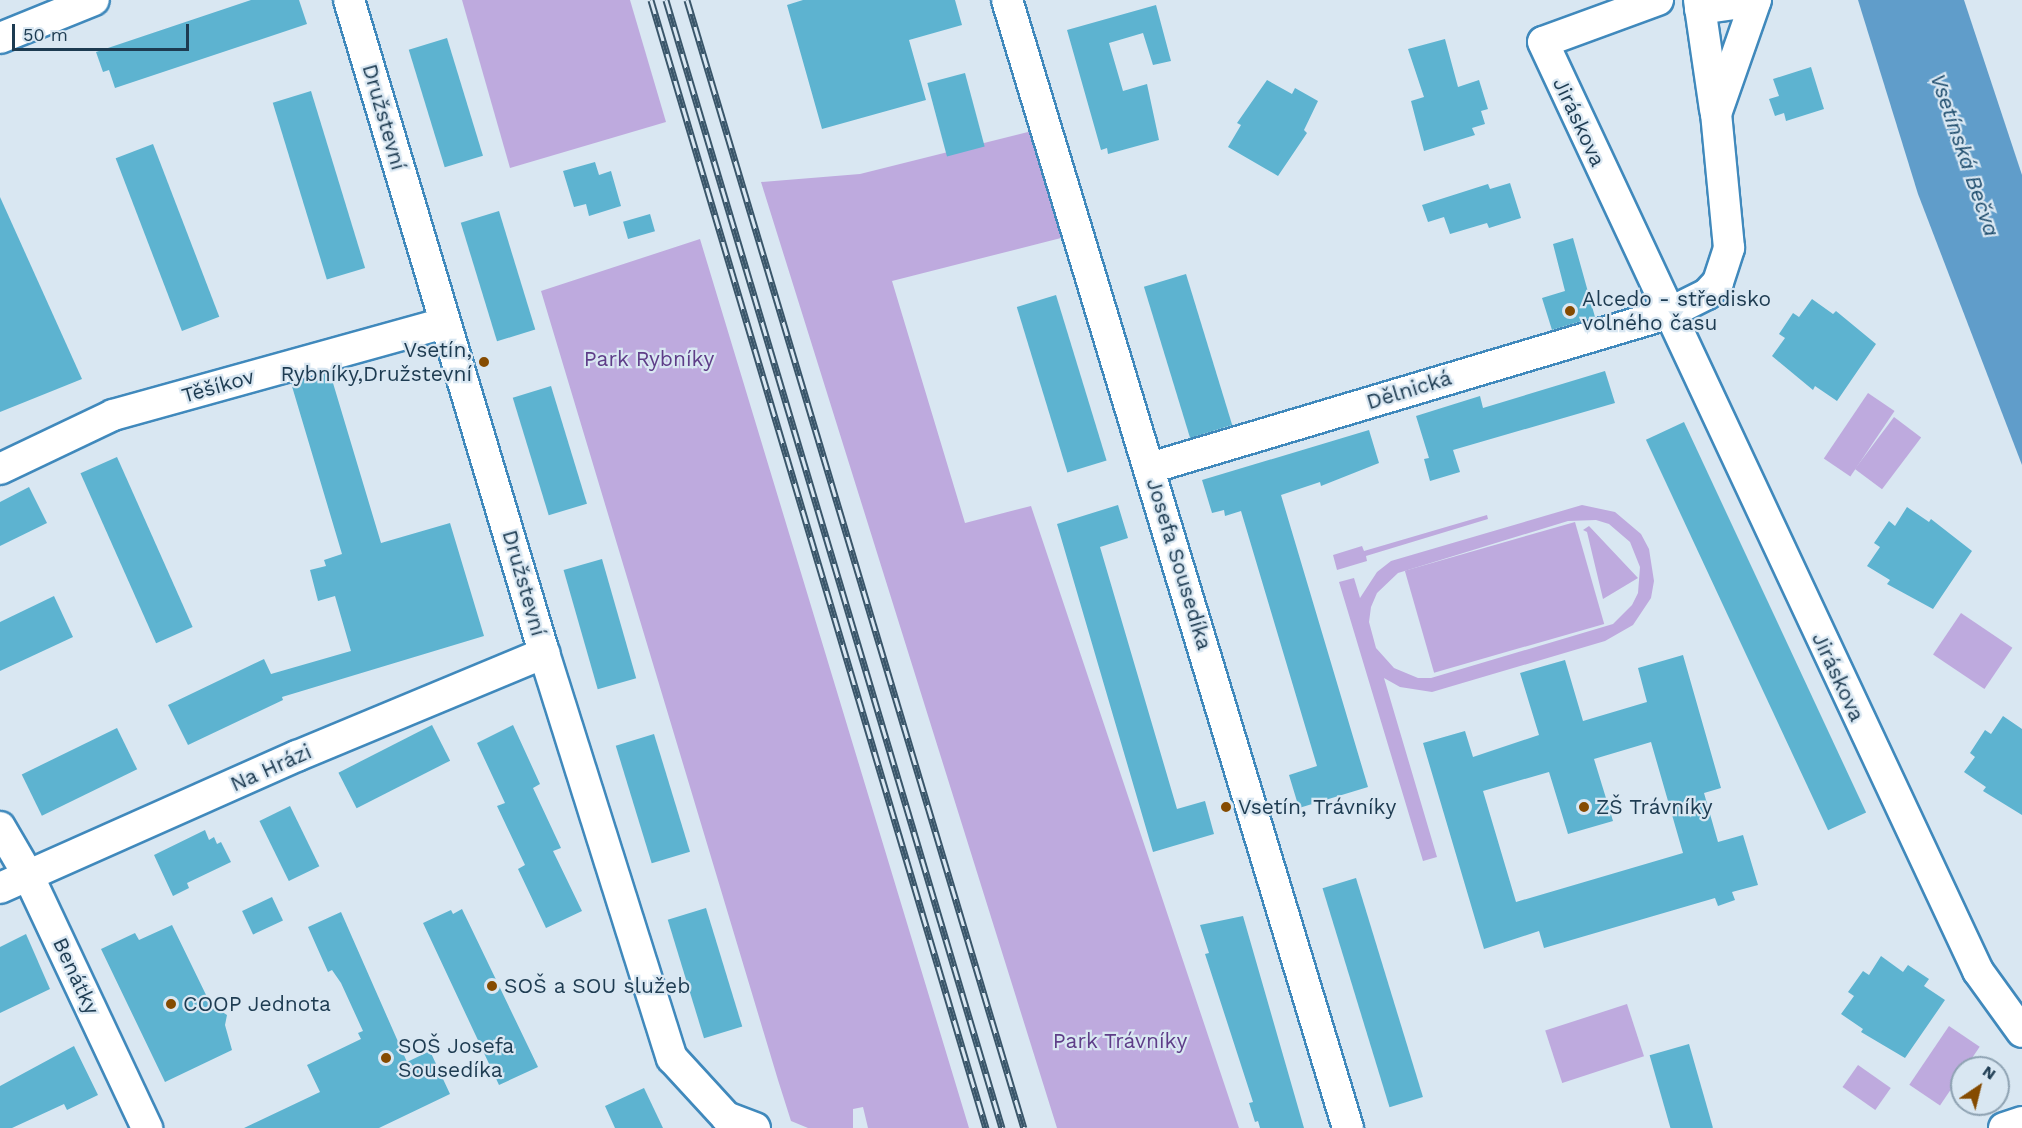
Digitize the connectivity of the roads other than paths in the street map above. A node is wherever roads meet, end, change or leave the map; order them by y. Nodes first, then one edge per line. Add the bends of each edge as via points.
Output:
1 (94, 0) edge
2 (349, 0) edge
3 (1007, 0) edge
4 (1658, 0) edge
5 (1755, 1) edge
6 (1700, 5) edge
7 (0, 38) edge
8 (1716, 114) junction
9 (1667, 314) junction
10 (444, 323) junction
11 (1150, 468) junction
12 (0, 469) edge
13 (544, 653) junction
14 (0, 827) edge
15 (28, 875) junction
16 (0, 888) edge
17 (2022, 1032) edge
18 (2022, 1122) edge
19 (147, 1128) edge
20 (754, 1128) edge
21 (1348, 1128) edge
22 (2004, 1128) edge

1 - 7 street
2 - 10 street, Družstevní
3 - 11 street, Josefa Sousedíka
4 - 9 street, Jiráskova via 1542,42
5 - 6 street
5 - 8 street
6 - 8 street
8 - 9 street via 1729,248 1718,282 1707,294
9 - 11 street, Dělnická
9 - 17 street, Jiráskova via 1977,972
10 - 12 street, Těšíkov via 113,416
10 - 13 street, Družstevní
11 - 21 street, Josefa Sousedíka
13 - 15 street, Na Hrázi via 297,756
13 - 20 street, Družstevní via 672,1058 726,1117
14 - 15 street, Benátky
15 - 16 street, Na Hrázi
15 - 19 street, Benátky
18 - 22 street

